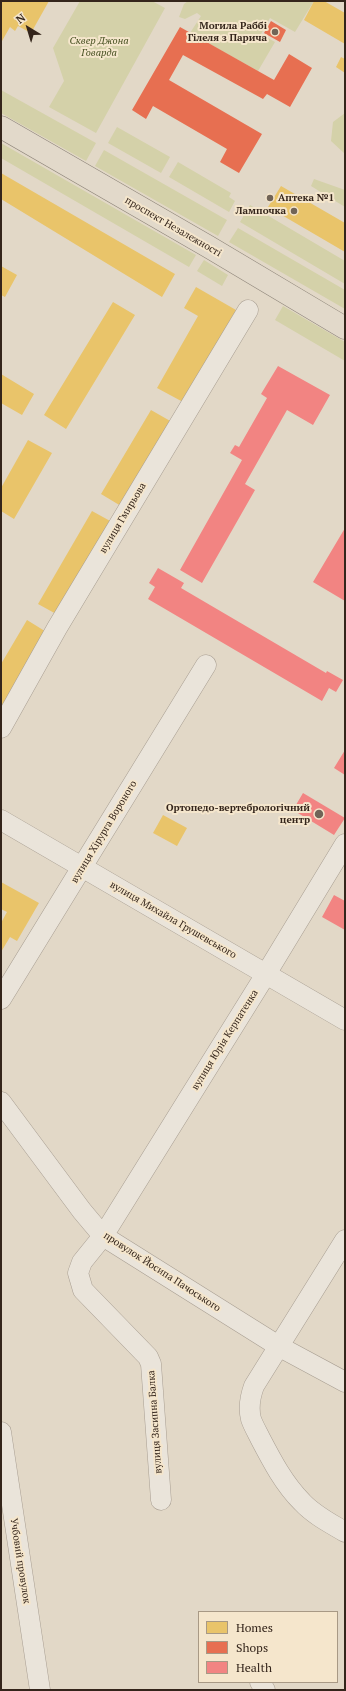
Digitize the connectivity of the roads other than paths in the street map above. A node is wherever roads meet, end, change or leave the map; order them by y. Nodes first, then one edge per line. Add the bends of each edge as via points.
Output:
1 (1, 127) edge
2 (248, 310) dead end
3 (345, 328) edge
4 (206, 665) dead end
5 (1, 728) edge
6 (1, 820) edge
7 (345, 844) edge
8 (82, 867) junction
9 (266, 974) junction
10 (1, 999) edge
11 (345, 1020) edge
12 (1, 1102) edge
13 (103, 1236) junction
14 (345, 1240) edge
15 (280, 1347) junction
16 (345, 1382) edge
17 (1, 1432) edge
18 (161, 1500) dead end
19 (345, 1532) edge
20 (40, 1690) edge

1 - 3 main road, проспект Незалежності
2 - 5 street, вулиця Гмирьова via 57,628
4 - 8 street, вулиця Хірурга Вороного
6 - 8 street, вулиця Михайла Грушевського
7 - 9 street, вулиця Юрія Керпатенка
8 - 9 street, вулиця Михайла Грушевського
8 - 10 street, вулиця Хірурга Вороного
9 - 11 street, вулиця Михайла Грушевського
9 - 13 street, вулиця Юрія Керпатенка
12 - 13 street, провулок Йосипа Пачоського
13 - 15 street, провулок Йосипа Пачоського
13 - 18 street, вулиця Засипна Балка via 82,1262 78,1273 83,1290 148,1357 151,1364
14 - 15 street
15 - 16 street, провулок Йосипа Пачоського
15 - 19 street via 250,1397 251,1420 270,1458 287,1484 317,1515
17 - 20 street, Учбовий провулок

